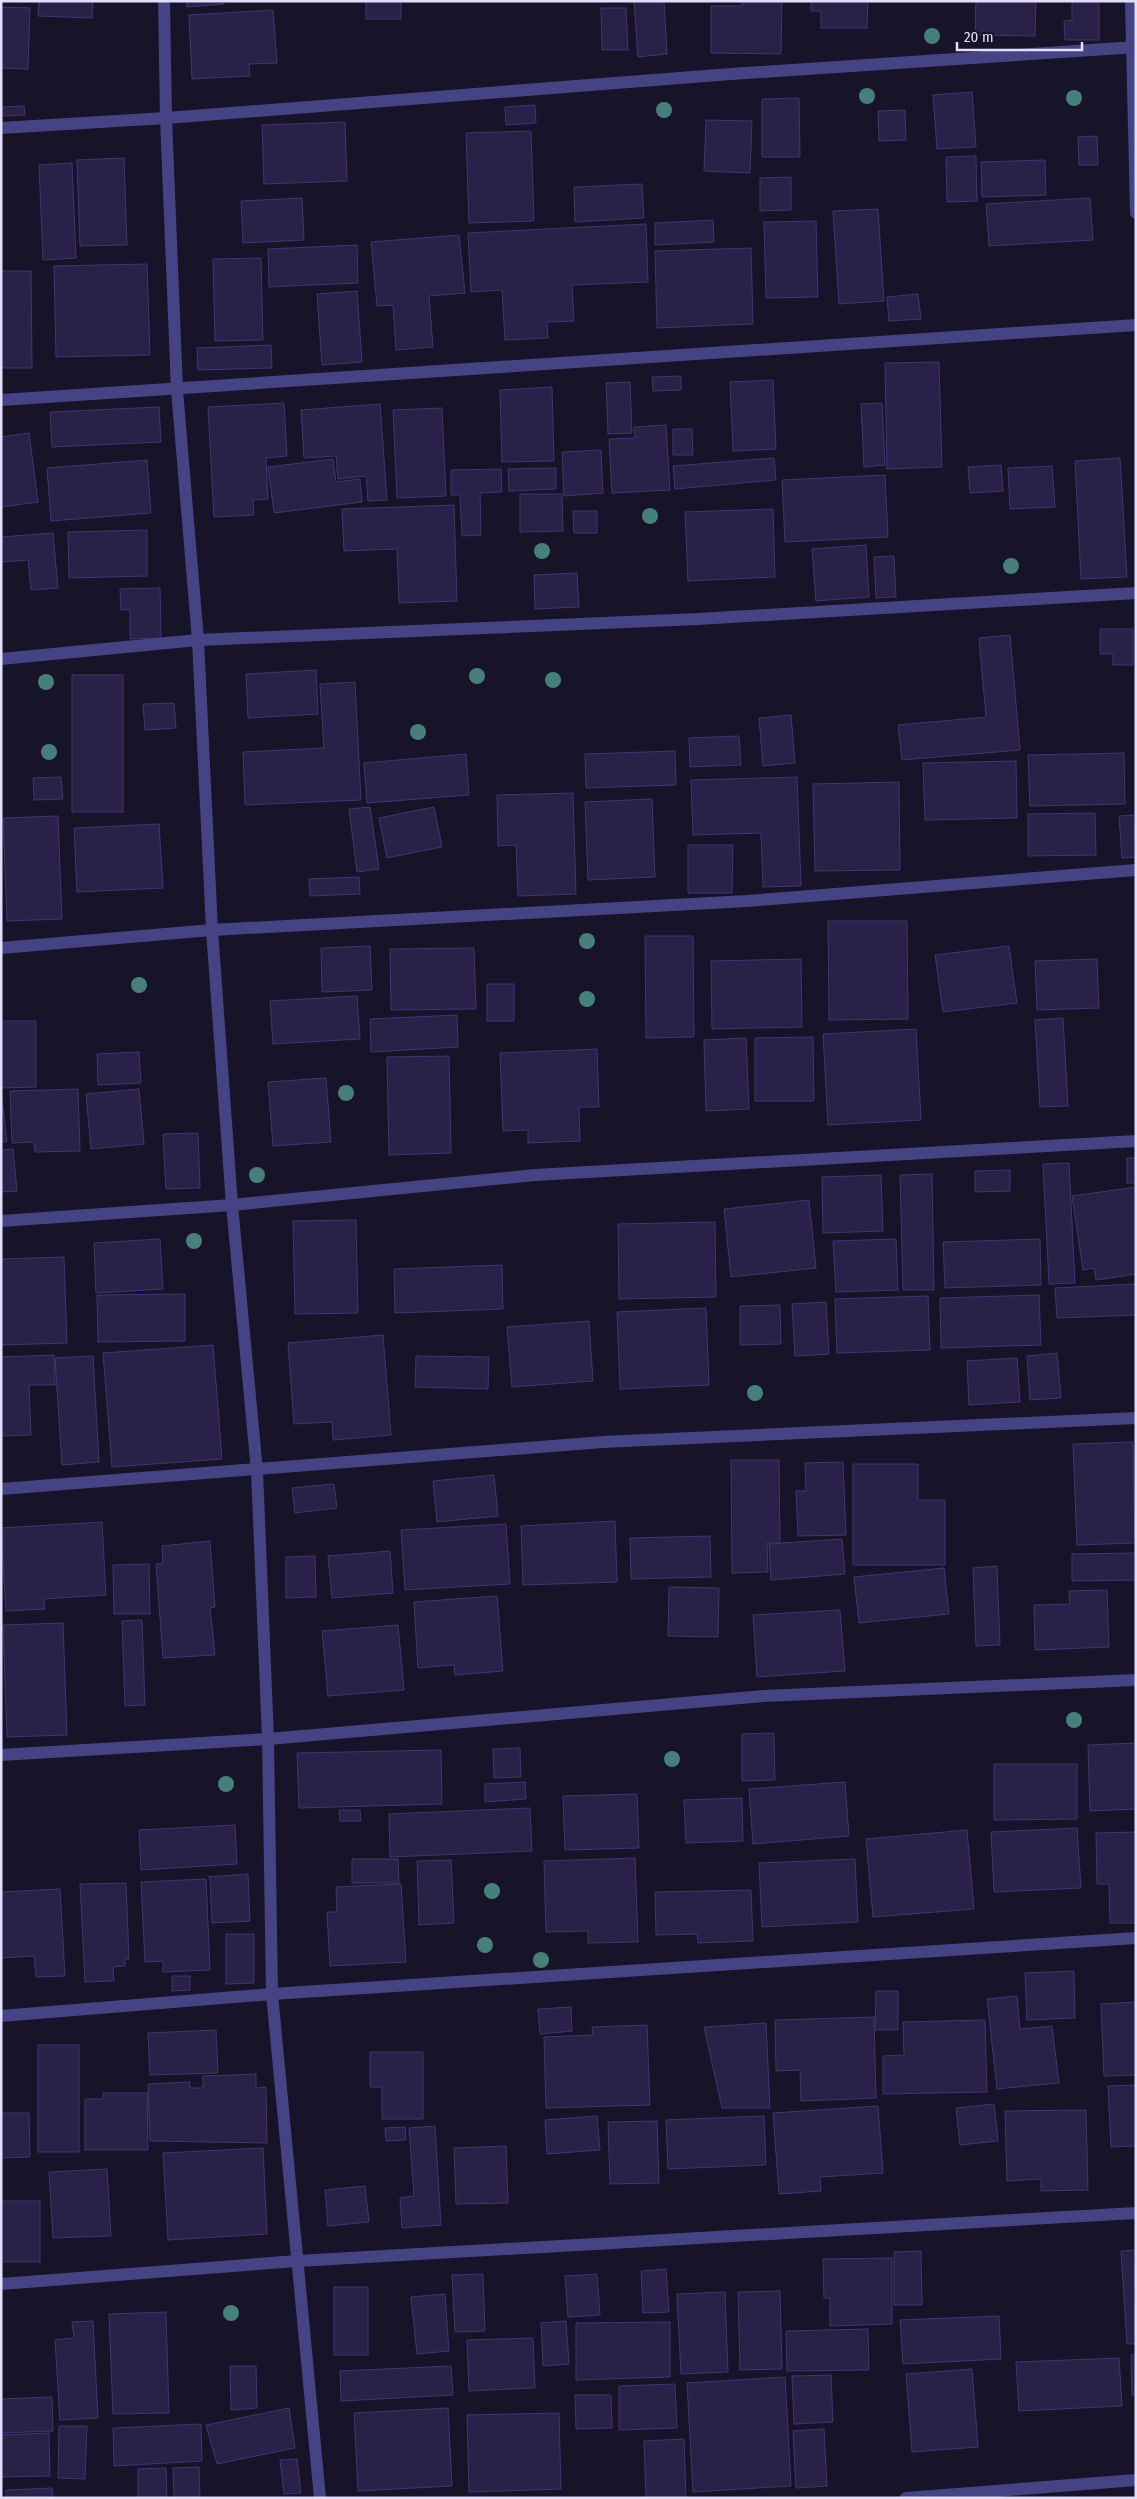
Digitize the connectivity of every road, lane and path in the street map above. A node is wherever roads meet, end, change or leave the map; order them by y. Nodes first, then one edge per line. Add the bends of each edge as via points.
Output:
1 (164, 1) edge
2 (1131, 1) edge
3 (1134, 47) edge
4 (166, 118) junction
5 (1, 128) edge
6 (1136, 213) edge
7 (1136, 325) edge
8 (177, 390) junction
9 (1, 400) edge
10 (1136, 593) edge
11 (198, 640) junction
12 (1, 660) edge
13 (1136, 870) edge
14 (212, 930) junction
15 (1, 948) edge
16 (1136, 1141) edge
17 (232, 1205) junction
18 (1, 1221) edge
19 (1136, 1418) edge
20 (257, 1470) junction
21 (1, 1489) edge
22 (1136, 1680) edge
23 (268, 1739) junction
24 (1, 1755) edge
25 (1136, 1938) edge
26 (272, 1994) junction
27 (1, 2016) edge
28 (1136, 2213) edge
29 (297, 2261) junction
30 (1, 2284) edge
31 (1136, 2480) edge
32 (320, 2498) edge
33 (906, 2498) edge

1 - 4 street
2 - 3 street
3 - 4 street via 731,74
3 - 6 street
4 - 5 street
4 - 8 street
7 - 8 street
8 - 9 street
8 - 11 street
10 - 11 street via 698,619
11 - 12 street
11 - 14 street
13 - 14 street via 747,901
14 - 15 street
14 - 17 street
16 - 17 street via 535,1175
17 - 18 street
17 - 20 street
19 - 20 street via 603,1442
20 - 21 street
20 - 23 street
22 - 23 street via 764,1696
23 - 24 street
23 - 26 street
25 - 26 street
26 - 27 street
26 - 29 street
28 - 29 street
29 - 30 street
29 - 32 street
31 - 33 street

